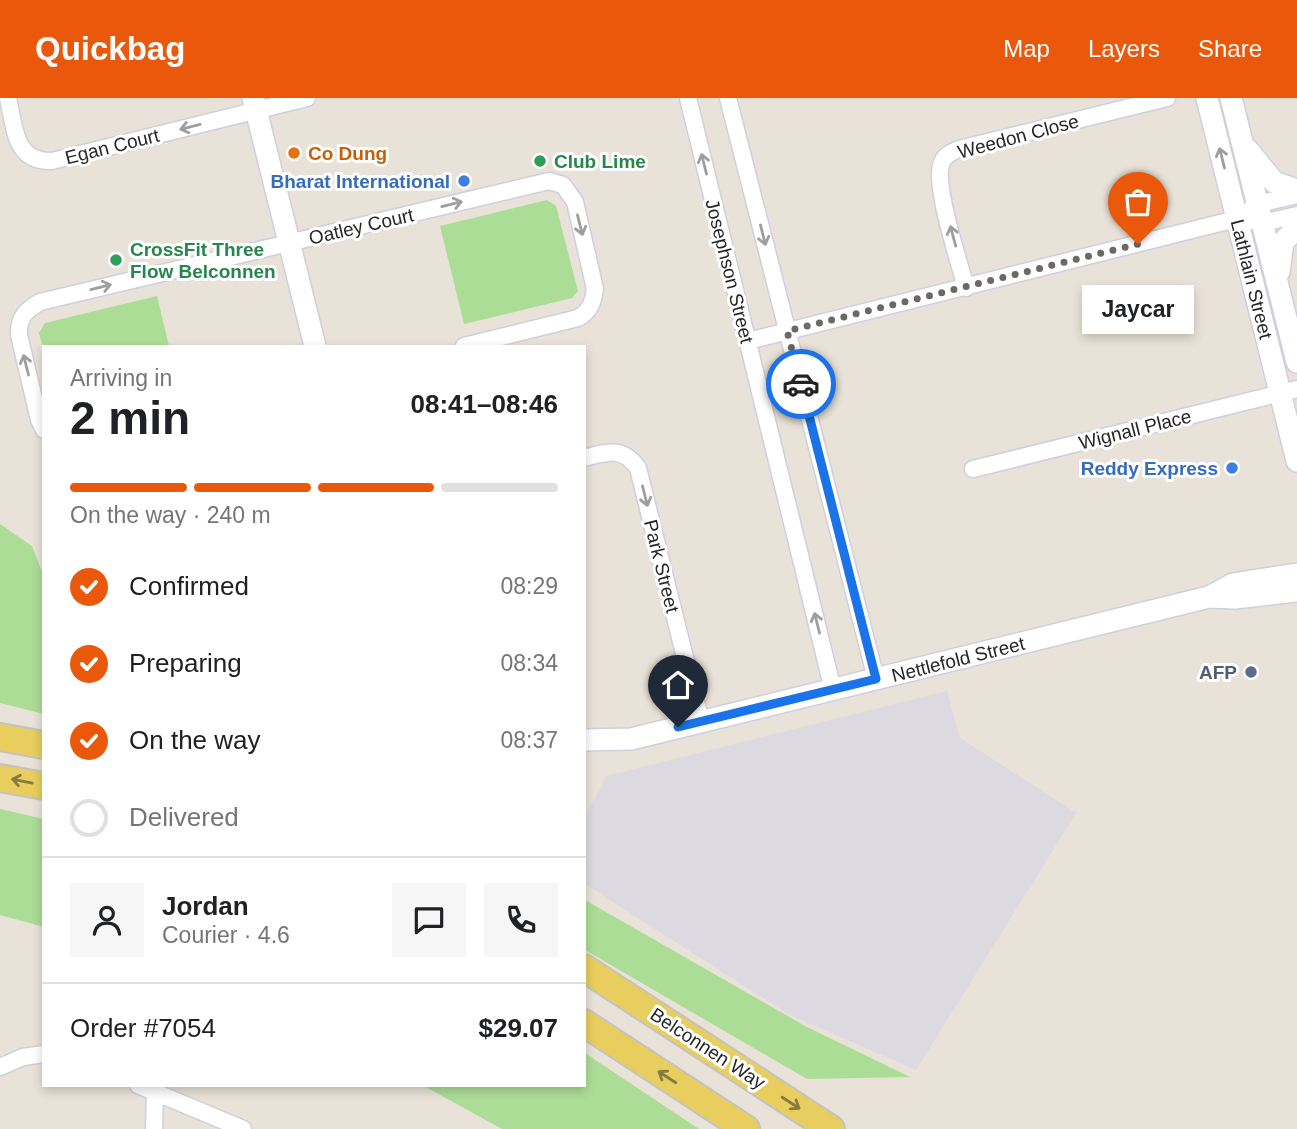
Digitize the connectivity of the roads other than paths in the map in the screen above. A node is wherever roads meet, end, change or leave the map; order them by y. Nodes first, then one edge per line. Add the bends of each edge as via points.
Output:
1 (8, 98) edge
2 (307, 98) edge
3 (688, 98) edge
4 (728, 98) edge
5 (1167, 98) edge
6 (1207, 98) edge
7 (1231, 98) edge
8 (255, 104) edge
9 (1243, 145) junction
10 (1297, 193) edge
11 (1260, 213) junction
12 (1297, 215) edge
13 (1237, 219) junction
14 (1297, 228) edge
15 (289, 242) junction
16 (1278, 283) junction
17 (966, 288) junction
18 (787, 331) junction
19 (748, 341) junction
20 (315, 345) edge
21 (468, 345) edge
22 (1297, 362) edge
23 (1289, 391) edge
24 (42, 426) edge
25 (586, 458) edge
26 (1297, 461) edge
27 (973, 469) dead end
28 (1297, 575) edge
29 (1297, 591) edge
30 (1209, 597) junction
31 (876, 679) junction
32 (833, 690) junction
33 (701, 722) junction
34 (0, 737) edge
35 (586, 740) edge
36 (42, 745) edge
37 (0, 778) edge
38 (42, 786) edge
39 (586, 969) edge
40 (586, 1024) edge
41 (42, 1054) edge
42 (0, 1068) edge
43 (144, 1087) edge
44 (155, 1091) junction
45 (154, 1129) edge
46 (243, 1129) edge
47 (746, 1129) edge
48 (831, 1129) edge

8 -> 1 street, Egan Court via 52,161 38,161 18,140
2 - 8 street
19 -> 3 street, Josephson Street
4 -> 18 street, Josephson Street
17 -> 5 street, Weedon Close via 939,184 942,161 950,153
13 -> 6 street, Lathlain Street
7 - 9 street, Lathlain Street
8 - 15 street
9 - 10 street via 1274,182
9 - 11 street, Lathlain Street
10 - 11 street
11 - 12 street
11 - 13 street
11 - 16 street, Lathlain Street
13 - 17 street
13 - 23 street, Lathlain Street
14 - 16 street via 1283,242
15 - 20 street
15 -> 21 street, Oatley Court via 549,180 563,185 575,202 596,289 593,304 578,318
24 -> 15 street, Oatley Court via 19,335 20,320 28,309 40,302
16 - 22 street, Lathlain Street
17 - 18 street
18 - 19 street
18 - 31 street, Josephson Street
32 -> 19 street, Josephson Street
23 - 26 street, Lathlain Street
23 - 27 street, Wignall Place
25 -> 33 street, Park Street via 615,451 638,468
28 - 30 street, Nettlefold Street via 1233,584
29 - 30 street, Nettlefold Street
30 - 31 street, Nettlefold Street
31 - 32 street, Nettlefold Street
32 - 33 street, Nettlefold Street
33 - 35 street, Nettlefold Street via 631,739
34 - 36 main road
38 -> 37 main road
39 -> 48 main road, Belconnen Way
47 -> 40 main road
41 - 42 street
43 - 44 street
44 - 45 street
44 - 46 street

